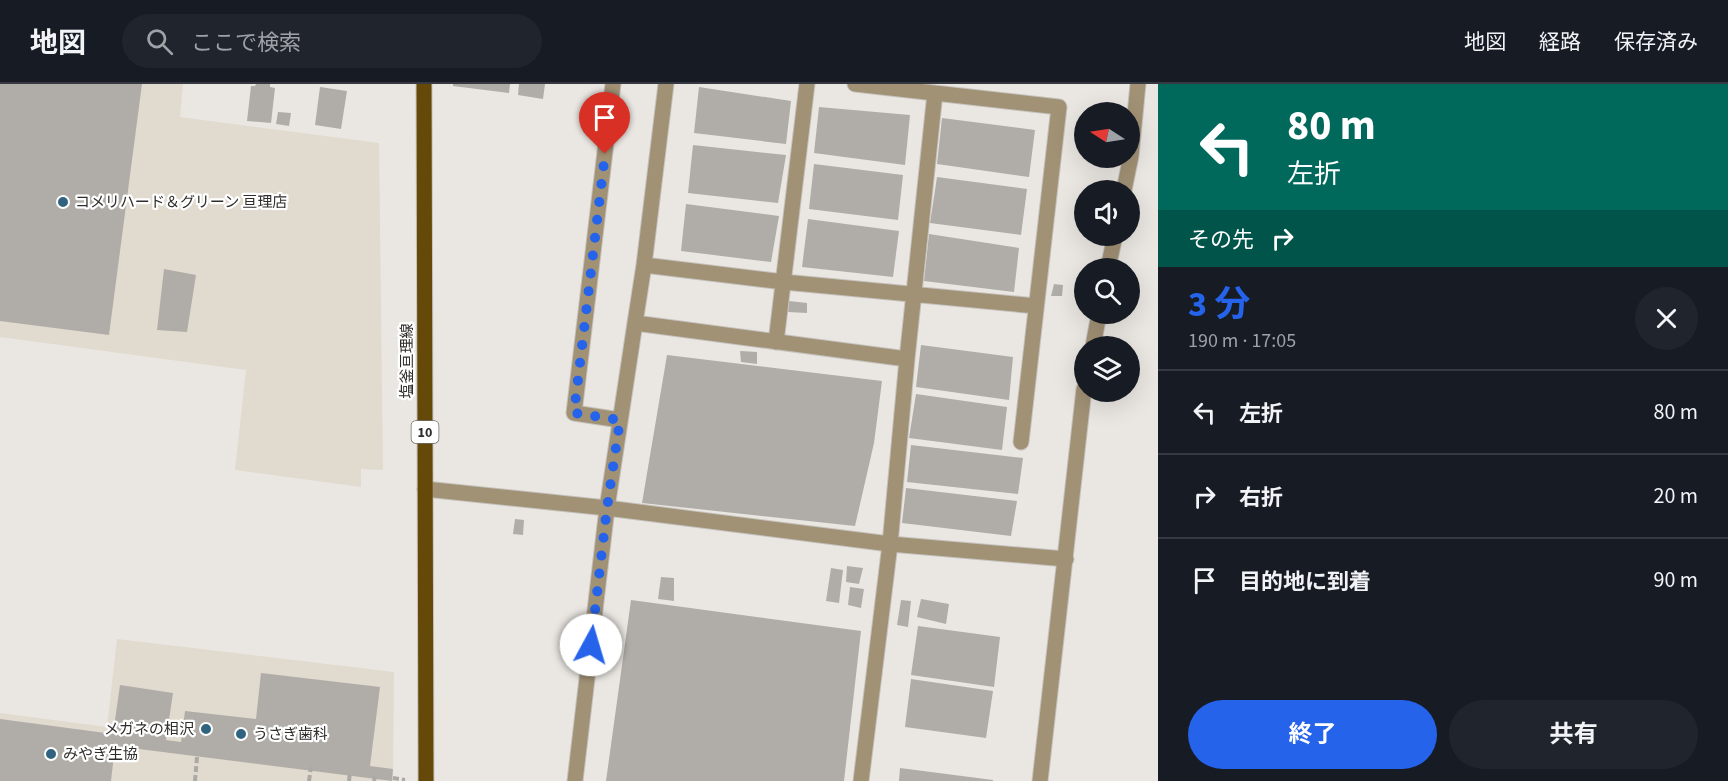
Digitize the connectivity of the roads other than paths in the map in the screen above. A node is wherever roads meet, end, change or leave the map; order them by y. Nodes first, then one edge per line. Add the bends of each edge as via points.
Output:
1 (424, 84) edge
2 (613, 84) edge
3 (666, 84) edge
4 (807, 84) edge
5 (855, 84) edge
6 (1138, 84) edge
7 (935, 93) junction
8 (1126, 180) edge
9 (644, 265) junction
10 (784, 282) junction
11 (915, 294) junction
12 (1036, 306) junction
13 (635, 323) junction
14 (776, 342) junction
15 (907, 359) junction
16 (1083, 402) edge
17 (620, 420) junction
18 (1021, 442) dead end
19 (425, 489) junction
20 (607, 508) junction
21 (890, 544) junction
22 (1066, 560) junction
23 (426, 781) edge
24 (575, 781) edge
25 (861, 781) edge
26 (1040, 781) edge

1 - 19 main road, 塩釜亘理線 / 10
2 - 17 street via 574,413
3 - 9 street
4 - 10 street
5 - 7 street
6 - 8 street
7 - 11 street
7 - 12 street via 1059,107
9 - 10 street
9 - 13 street
10 - 11 street
10 - 14 street
11 - 12 street
11 - 15 street
12 - 18 street
13 - 14 street
13 - 17 street
14 - 15 street
15 - 21 street
16 - 22 street
17 - 20 street
19 - 20 street
19 - 23 main road, 塩釜亘理線 / 10
20 - 21 street
20 - 24 street
21 - 22 street
21 - 25 street
22 - 26 street

